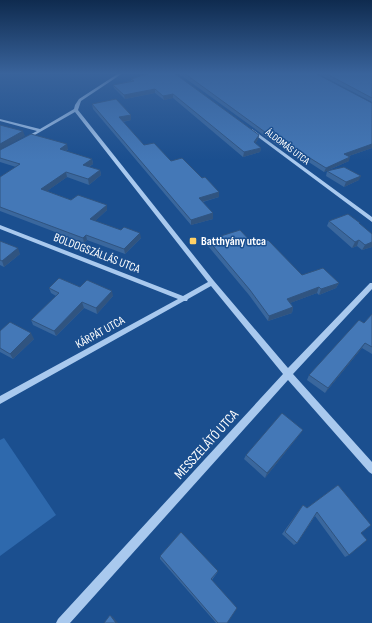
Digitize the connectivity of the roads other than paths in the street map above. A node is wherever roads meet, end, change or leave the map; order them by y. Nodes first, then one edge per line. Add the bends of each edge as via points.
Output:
1 (78, 102) edge
2 (76, 110) junction
3 (0, 120) edge
4 (244, 125) edge
5 (40, 130) junction
6 (20, 142) edge
7 (372, 220) edge
8 (0, 227) edge
9 (212, 283) junction
10 (372, 284) edge
11 (186, 299) junction
12 (288, 374) junction
13 (0, 400) edge
14 (372, 469) edge
15 (62, 623) edge

1 - 2 street
2 - 5 street
2 - 9 street
3 - 5 street
4 - 7 street, ÁLDOMÁS UTCA
5 - 6 street
8 - 11 street, BOLDOGSZÁLLÁS UTCA
9 - 11 street, KÁRPÁT UTCA
9 - 12 street
10 - 12 street, MESSZELÁTÓ UTCA
11 - 13 street, KÁRPÁT UTCA
12 - 14 street
12 - 15 street, MESSZELÁTÓ UTCA

